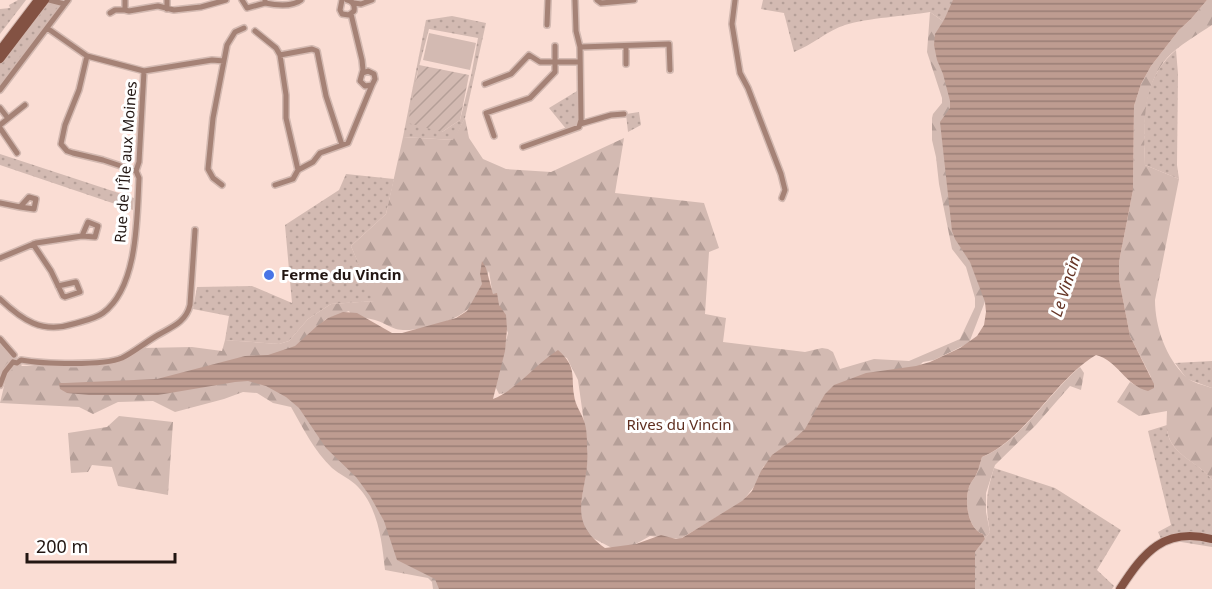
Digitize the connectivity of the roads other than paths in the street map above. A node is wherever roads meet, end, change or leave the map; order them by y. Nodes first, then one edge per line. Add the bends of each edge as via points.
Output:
1 (38, 0) edge
2 (45, 0) edge
3 (50, 0) edge
4 (125, 0) edge
5 (167, 0) edge
6 (226, 0) edge
7 (242, 0) edge
8 (301, 0) edge
9 (344, 0) edge
10 (372, 0) edge
11 (548, 0) edge
12 (575, 0) edge
13 (597, 0) edge
14 (634, 0) edge
15 (735, 0) edge
16 (265, 1) edge
17 (67, 2) edge
18 (354, 3) junction
19 (166, 9) junction
20 (125, 10) junction
21 (110, 14) dead end
22 (349, 15) junction
23 (547, 25) dead end
24 (47, 28) junction
25 (244, 28) dead end
26 (255, 31) dead end
27 (555, 46) dead end
28 (626, 46) junction
29 (580, 47) junction
30 (0, 50) edge
31 (280, 55) junction
32 (87, 56) junction
33 (0, 59) edge
34 (362, 60) junction
35 (224, 61) junction
36 (555, 62) junction
37 (580, 62) junction
38 (626, 64) dead end
39 (670, 70) dead end
40 (144, 71) junction
41 (370, 72) junction
42 (363, 73) junction
43 (485, 84) dead end
44 (368, 85) junction
45 (0, 90) edge
46 (25, 105) dead end
47 (0, 108) edge
48 (624, 114) dead end
49 (7, 117) junction
50 (580, 124) junction
51 (0, 127) edge
52 (494, 136) dead end
53 (342, 145) junction
54 (523, 147) dead end
55 (17, 153) dead end
56 (297, 170) junction
57 (136, 171) junction
58 (222, 185) dead end
59 (275, 185) dead end
60 (782, 198) dead end
61 (0, 203) edge
62 (20, 207) dead end
63 (195, 230) dead end
64 (82, 236) dead end
65 (33, 244) junction
66 (0, 258) edge
67 (58, 286) dead end
68 (0, 299) edge
69 (0, 339) edge
70 (14, 355) junction
71 (21, 360) junction
72 (13, 362) junction
73 (0, 385) edge
74 (1212, 539) edge
75 (1120, 589) edge

1 - 30 main road
2 - 33 main road
3 - 17 street
4 - 20 street
5 - 19 street
6 - 19 street via 201,7
7 - 16 street via 247,8
8 - 16 street via 271,5
9 - 18 street
9 - 22 street via 340,10
10 - 18 street
11 - 23 street
12 - 29 street
13 - 14 street
15 - 60 street via 732,24 740,73 781,174 785,190
17 - 24 street
18 - 22 street via 354,11
19 - 20 street via 158,6
20 - 21 street
22 - 34 street
24 - 32 street
24 - 45 street
25 - 35 street via 232,36
26 - 31 street
27 - 36 street
28 - 29 street
28 - 38 street
28 - 39 street via 669,44
29 - 37 street
31 - 53 street via 317,51
31 - 56 street via 286,118
32 - 40 street
32 - 57 street via 61,144 73,153
34 - 41 street
34 - 42 street
35 - 40 street
35 - 58 street via 207,165 210,175
36 - 37 street
36 - 43 street via 540,62 529,55 511,74
36 - 52 street via 555,72 530,98 486,113
37 - 50 street
40 - 57 street, Rue de l'Île aux Moines
41 - 42 street
41 - 44 street via 375,79
42 - 44 street via 360,81
44 - 53 street via 367,98 350,141
46 - 49 street
47 - 49 street
48 - 50 street
49 - 51 street
50 - 54 street
51 - 55 street
53 - 56 street via 320,153 313,162
56 - 59 street via 293,179
57 - 68 street, Rue de l'Île aux Moines via 139,178 131,260 123,285 107,309 93,318 51,328 27,320
61 - 62 street
63 - 71 street via 188,314 181,322 123,358 109,362
64 - 65 street
65 - 66 street
65 - 67 street
69 - 70 street
70 - 71 street
70 - 72 street
71 - 72 street
72 - 73 street
74 - 75 main road via 1184,537 1156,546 1138,562

